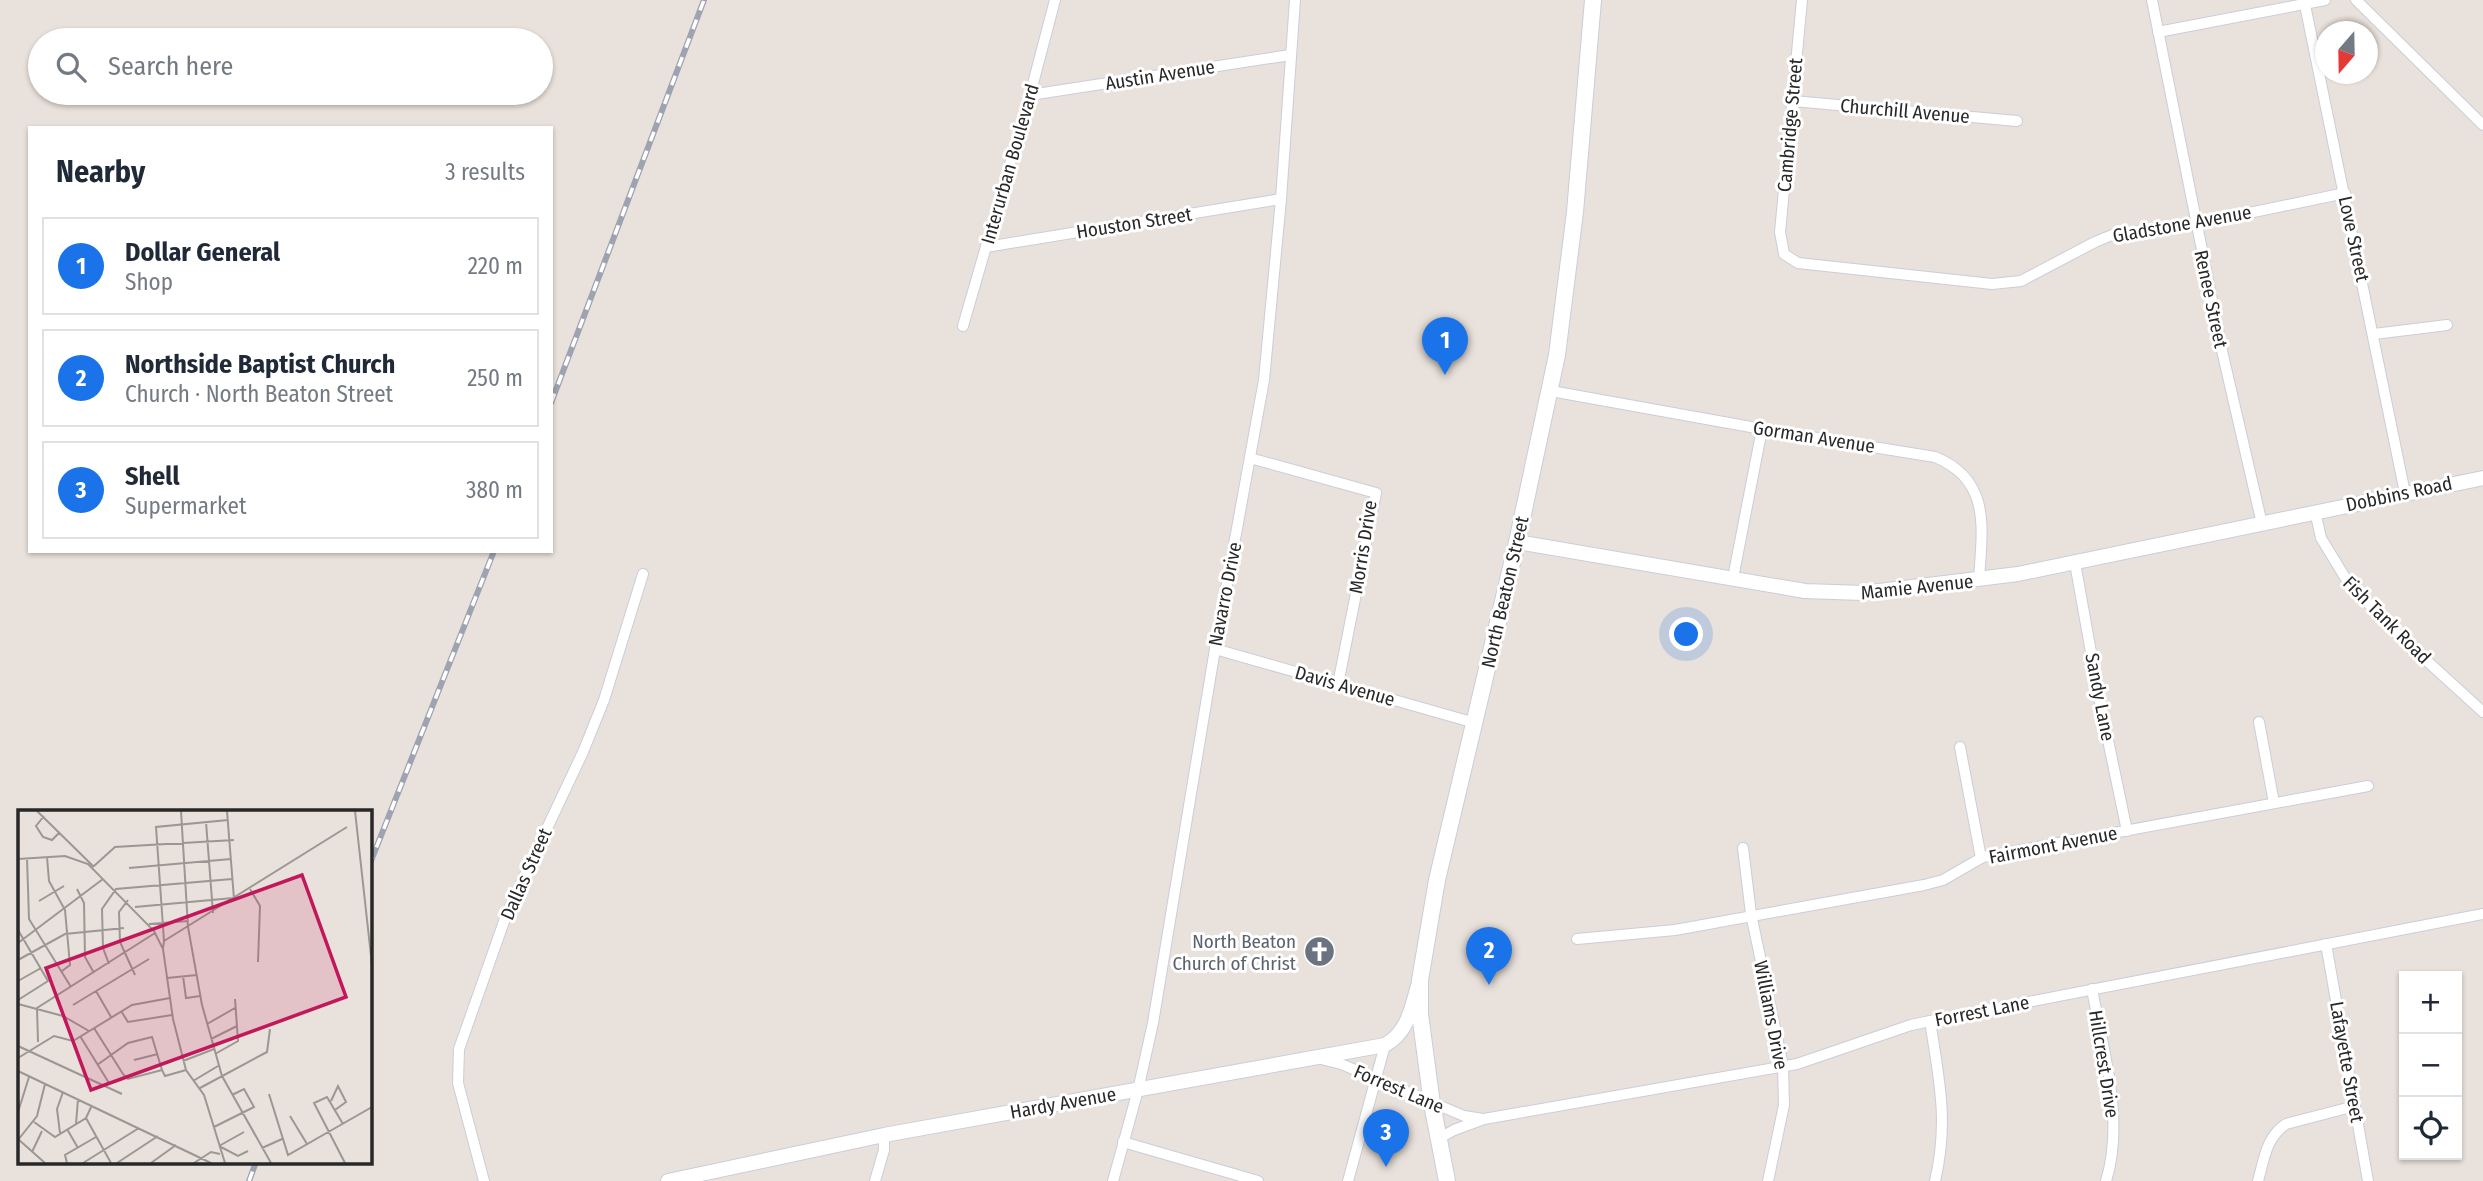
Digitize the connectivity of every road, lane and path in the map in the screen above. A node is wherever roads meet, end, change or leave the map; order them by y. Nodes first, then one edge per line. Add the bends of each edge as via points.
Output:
1 (1055, 0) edge
2 (1295, 0) edge
3 (1593, 0) edge
4 (1802, 0) edge
5 (2152, 0) edge
6 (2325, 0) edge
7 (2356, 0) edge
8 (2305, 5) junction
9 (2158, 32) junction
10 (1290, 55) junction
11 (1030, 95) junction
12 (1793, 101) junction
13 (2017, 121) dead end
14 (2483, 125) edge
15 (2345, 193) junction
16 (1281, 199) junction
17 (2196, 224) junction
18 (986, 247) junction
19 (1783, 251) joint
20 (2447, 325) dead end
21 (963, 326) dead end
22 (2374, 334) junction
23 (1551, 391) junction
24 (1762, 429) junction
25 (1250, 458) junction
26 (2483, 478) edge
27 (2405, 494) junction
28 (2315, 512) junction
29 (2262, 524) junction
30 (1517, 542) junction
31 (2075, 563) junction
32 (643, 574) dead end
33 (1733, 578) junction
34 (1979, 580) junction
35 (1215, 649) junction
36 (1338, 684) junction
37 (2483, 712) edge
38 (2259, 722) dead end
39 (1475, 723) junction
40 (1960, 747) dead end
41 (2368, 786) dead end
42 (2274, 803) junction
43 (2127, 831) junction
44 (1743, 848) dead end
45 (1981, 858) junction
46 (1751, 914) junction
47 (2483, 914) edge
48 (1577, 939) dead end
49 (2326, 944) junction
50 (1420, 980) junction
51 (2092, 989) junction
52 (1930, 1021) junction
53 (1385, 1045) junction
54 (1315, 1057) junction
55 (1783, 1066) junction
56 (1377, 1080) junction
57 (1138, 1090) junction
58 (1432, 1104) junction
59 (2355, 1106) junction
60 (1484, 1119) junction
61 (884, 1135) junction
62 (1438, 1139) junction
63 (1123, 1142) junction
64 (484, 1181) edge
65 (668, 1181) edge
66 (875, 1181) edge
67 (1113, 1181) edge
68 (1258, 1181) edge
69 (1348, 1181) edge
70 (1447, 1181) edge
71 (1768, 1181) edge
72 (1935, 1181) edge
73 (2106, 1181) edge
74 (2258, 1181) edge
75 (2368, 1181) edge

1 - 11 street, Interurban Boulevard
2 - 10 street, Navarro Drive
3 - 23 main road, North Beaton Street via 1575,212
4 - 12 street, Cambridge Street
5 - 9 street, Renee Street
6 - 8 street
7 - 14 street
8 - 9 street
8 - 15 street, Love Street
9 - 17 street, Renee Street
10 - 11 street, Austin Avenue
10 - 16 street, Navarro Drive
11 - 18 street, Interurban Boulevard
12 - 13 street, Churchill Avenue
12 - 19 street, Cambridge Street via 1780,232
15 - 17 street, Gladstone Avenue
15 - 22 street, Love Street
16 - 18 street, Houston Street
16 - 25 street, Navarro Drive via 1264,380
17 - 19 street, Gladstone Avenue via 2112,235 2021,281 1992,284 1798,262 1789,260
17 - 29 street, Renee Street
18 - 21 street, Interurban Boulevard
20 - 22 street
22 - 27 street, Love Street
23 - 24 street, Gorman Avenue
23 - 30 main road, North Beaton Street
24 - 33 street
24 - 34 street, Gorman Avenue via 1954,464 1973,490 1983,517
25 - 35 street, Navarro Drive
25 - 36 street, Morris Drive via 1376,494
26 - 27 street, Dobbins Road
27 - 28 street, Dobbins Road
28 - 29 street, Mamie Avenue
28 - 37 street, Fish Tank Road via 2322,538 2346,579 2392,629
29 - 31 street, Mamie Avenue
30 - 33 street, Mamie Avenue
30 - 39 main road, North Beaton Street
31 - 34 street, Mamie Avenue
31 - 43 street, Sandy Lane
32 - 64 street, Dallas Street via 604,700 507,913 459,1049 458,1083
33 - 34 street, Mamie Avenue via 1837,593
35 - 36 street, Davis Avenue
35 - 57 street, Navarro Drive
36 - 39 street, Davis Avenue
38 - 42 street
39 - 50 main road, North Beaton Street via 1437,880
40 - 45 street
41 - 42 street, Fairmont Avenue
42 - 43 street, Fairmont Avenue
43 - 45 street, Fairmont Avenue
44 - 46 street, Williams Drive
45 - 46 street, Fairmont Avenue via 1943,880 1924,885
46 - 48 street, Fairmont Avenue via 1675,930
46 - 55 street, Williams Drive
47 - 49 street, Forrest Lane
49 - 51 street, Forrest Lane
49 - 59 street, Lafayette Street
50 - 53 street via 1405,1028
50 - 58 main road, North Beaton Street
51 - 52 street, Forrest Lane
51 - 73 street, Hillcrest Drive via 2114,1114
52 - 55 street, Forrest Lane
52 - 72 street via 1944,1123
53 - 54 street, Hardy Avenue
53 - 56 street
54 - 56 street, Forrest Lane
54 - 57 street, Hardy Avenue
55 - 60 street, Forrest Lane
55 - 71 street, Williams Drive via 1784,1105
56 - 58 street, Forrest Lane
56 - 69 street
57 - 61 street, Hardy Avenue
57 - 63 street, Navarro Drive
58 - 60 street, Forrest Lane
58 - 62 main road, North Beaton Street
59 - 74 street via 2278,1129 2270,1139
59 - 75 street, Lafayette Street
60 - 62 street, Forrest Lane
61 - 65 street, Hardy Avenue
61 - 66 street
62 - 70 main road, North Beaton Street
63 - 67 street, Navarro Drive
63 - 68 street

